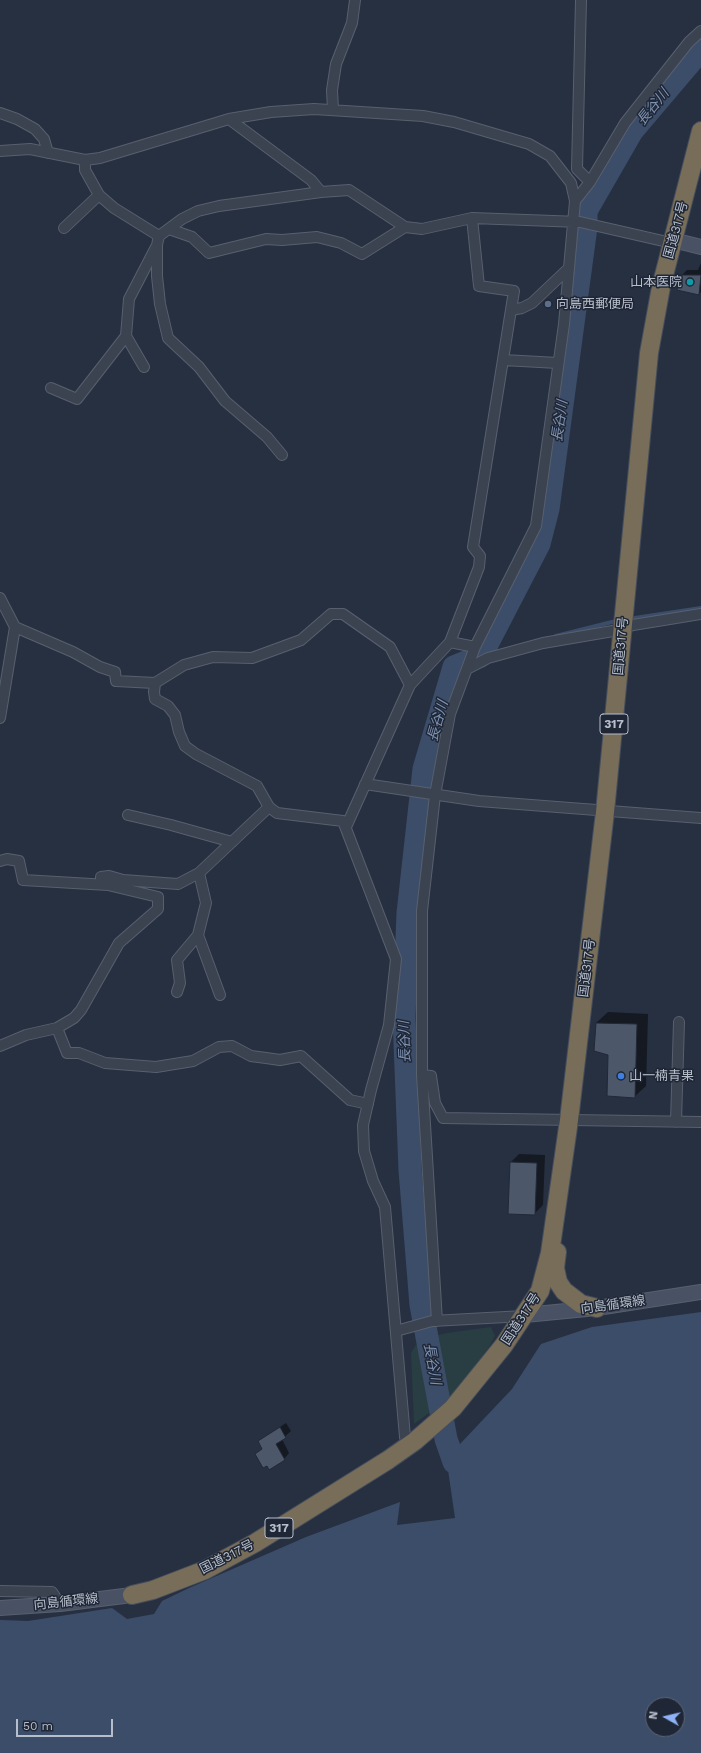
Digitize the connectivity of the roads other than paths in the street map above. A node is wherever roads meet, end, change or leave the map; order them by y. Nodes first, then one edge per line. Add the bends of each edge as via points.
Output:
1 (355, 0) edge
2 (581, 0) edge
3 (701, 31) edge
4 (333, 110) junction
5 (0, 113) edge
6 (229, 119) junction
7 (701, 131) edge
8 (0, 151) edge
9 (48, 153) junction
10 (85, 160) junction
11 (590, 182) junction
12 (320, 192) junction
13 (99, 195) junction
14 (575, 201) junction
15 (472, 218) junction
16 (573, 221) junction
17 (64, 228) dead end
18 (405, 228) junction
19 (169, 229) junction
20 (158, 240) junction
21 (673, 240) junction
22 (701, 247) edge
23 (569, 268) junction
24 (511, 310) junction
25 (126, 336) junction
26 (503, 360) junction
27 (558, 363) junction
28 (144, 367) dead end
29 (51, 388) dead end
30 (282, 455) dead end
31 (0, 598) edge
32 (701, 614) edge
33 (15, 627) junction
34 (623, 628) junction
35 (450, 642) junction
36 (475, 647) junction
37 (467, 669) junction
38 (155, 682) junction
39 (410, 685) junction
40 (0, 718) edge
41 (365, 784) junction
42 (432, 794) junction
43 (269, 807) junction
44 (605, 812) junction
45 (128, 815) dead end
46 (701, 818) edge
47 (346, 827) junction
48 (232, 842) junction
49 (0, 861) edge
50 (199, 873) junction
51 (108, 885) junction
52 (198, 935) junction
53 (177, 992) dead end
54 (220, 995) dead end
55 (679, 1022) dead end
56 (57, 1028) junction
57 (0, 1046) edge
58 (422, 1075) junction
59 (368, 1104) junction
60 (569, 1120) junction
61 (676, 1122) junction
62 (701, 1122) edge
63 (701, 1292) edge
64 (597, 1308) junction
65 (525, 1315) junction
66 (434, 1321) junction
67 (399, 1330) junction
68 (411, 1443) junction
69 (0, 1591) edge
70 (132, 1595) joint
71 (60, 1604) junction
72 (0, 1608) edge

1 - 4 street via 352,23 336,64 332,90
2 - 11 street via 577,168
3 - 11 street via 689,42 625,123
4 - 6 street via 271,112
4 - 14 street via 422,116 454,122 529,144 550,156 559,166 570,183
5 - 9 street via 18,119 35,129 44,139
6 - 10 street via 100,158
6 - 12 street via 311,180
7 - 21 highway, 国道317号 / 317
8 - 9 street via 30,149
9 - 10 street
10 - 13 street via 85,170
11 - 14 street
12 - 18 street via 349,190
12 - 19 street via 198,211
13 - 17 street
13 - 20 street
14 - 16 street
15 - 16 street
15 - 18 street via 422,228
15 - 24 street via 480,286 514,291
16 - 21 street via 663,241
16 - 23 street
18 - 19 street via 362,254 341,243 317,237 266,239 209,253 192,237
19 - 20 street
20 - 25 street via 129,299
20 - 30 street via 156,276 168,338 199,367 225,401 267,437
21 - 22 main road
21 - 34 highway, 国道317号 / 317 via 649,353
23 - 24 street via 532,303
23 - 27 street
24 - 26 street
25 - 28 street
25 - 29 street via 77,399
26 - 27 street
26 - 35 street via 473,547 480,556 479,567
27 - 36 street via 536,526
31 - 33 street
32 - 34 street
33 - 38 street via 115,672 116,681
33 - 40 street
34 - 37 street via 516,650 488,658
34 - 44 highway, 国道317号 / 317
35 - 36 street
35 - 39 street
36 - 37 street
37 - 42 street via 450,714
38 - 39 street via 184,665 213,657 252,658 301,640 331,614 343,614 390,647
38 - 43 street via 156,699 168,706 175,715 185,746 257,786
39 - 41 street
41 - 42 street
41 - 47 street
42 - 44 street via 479,801
42 - 58 street via 422,911
43 - 47 street via 277,813 343,821
43 - 48 street
44 - 46 street
44 - 60 highway, 国道317号 / 317
45 - 48 street
47 - 59 street via 396,959 389,1025
48 - 50 street
49 - 51 street via 19,861 22,880
50 - 51 street via 178,884 101,877
50 - 52 street via 206,903
51 - 56 street via 158,897 158,908 119,943 81,1010
52 - 53 street via 177,960 180,983
52 - 54 street
55 - 61 street
56 - 57 street via 26,1034
56 - 59 street via 67,1052 79,1053 105,1063 156,1067 193,1061 219,1047 232,1046 250,1056 280,1060 300,1056 350,1100
58 - 60 street via 431,1076 435,1103 443,1118
58 - 66 street
59 - 67 street via 363,1125 364,1151 373,1181 385,1207
60 - 61 street
60 - 64 highway via 566,1189 554,1268 558,1282 572,1298 581,1304
60 - 65 highway, 国道317号 / 317 via 550,1253 540,1292
61 - 62 street
63 - 64 main road, 向島循環線
64 - 65 main road, 向島循環線
65 - 66 street
65 - 68 highway, 国道317号 / 317 via 453,1408
66 - 67 street
67 - 68 street via 405,1437
68 - 70 highway, 国道317号 / 317 via 255,1543 205,1570 153,1590
69 - 71 street via 52,1592
70 - 71 main road, 向島循環線
71 - 72 main road, 向島循環線

